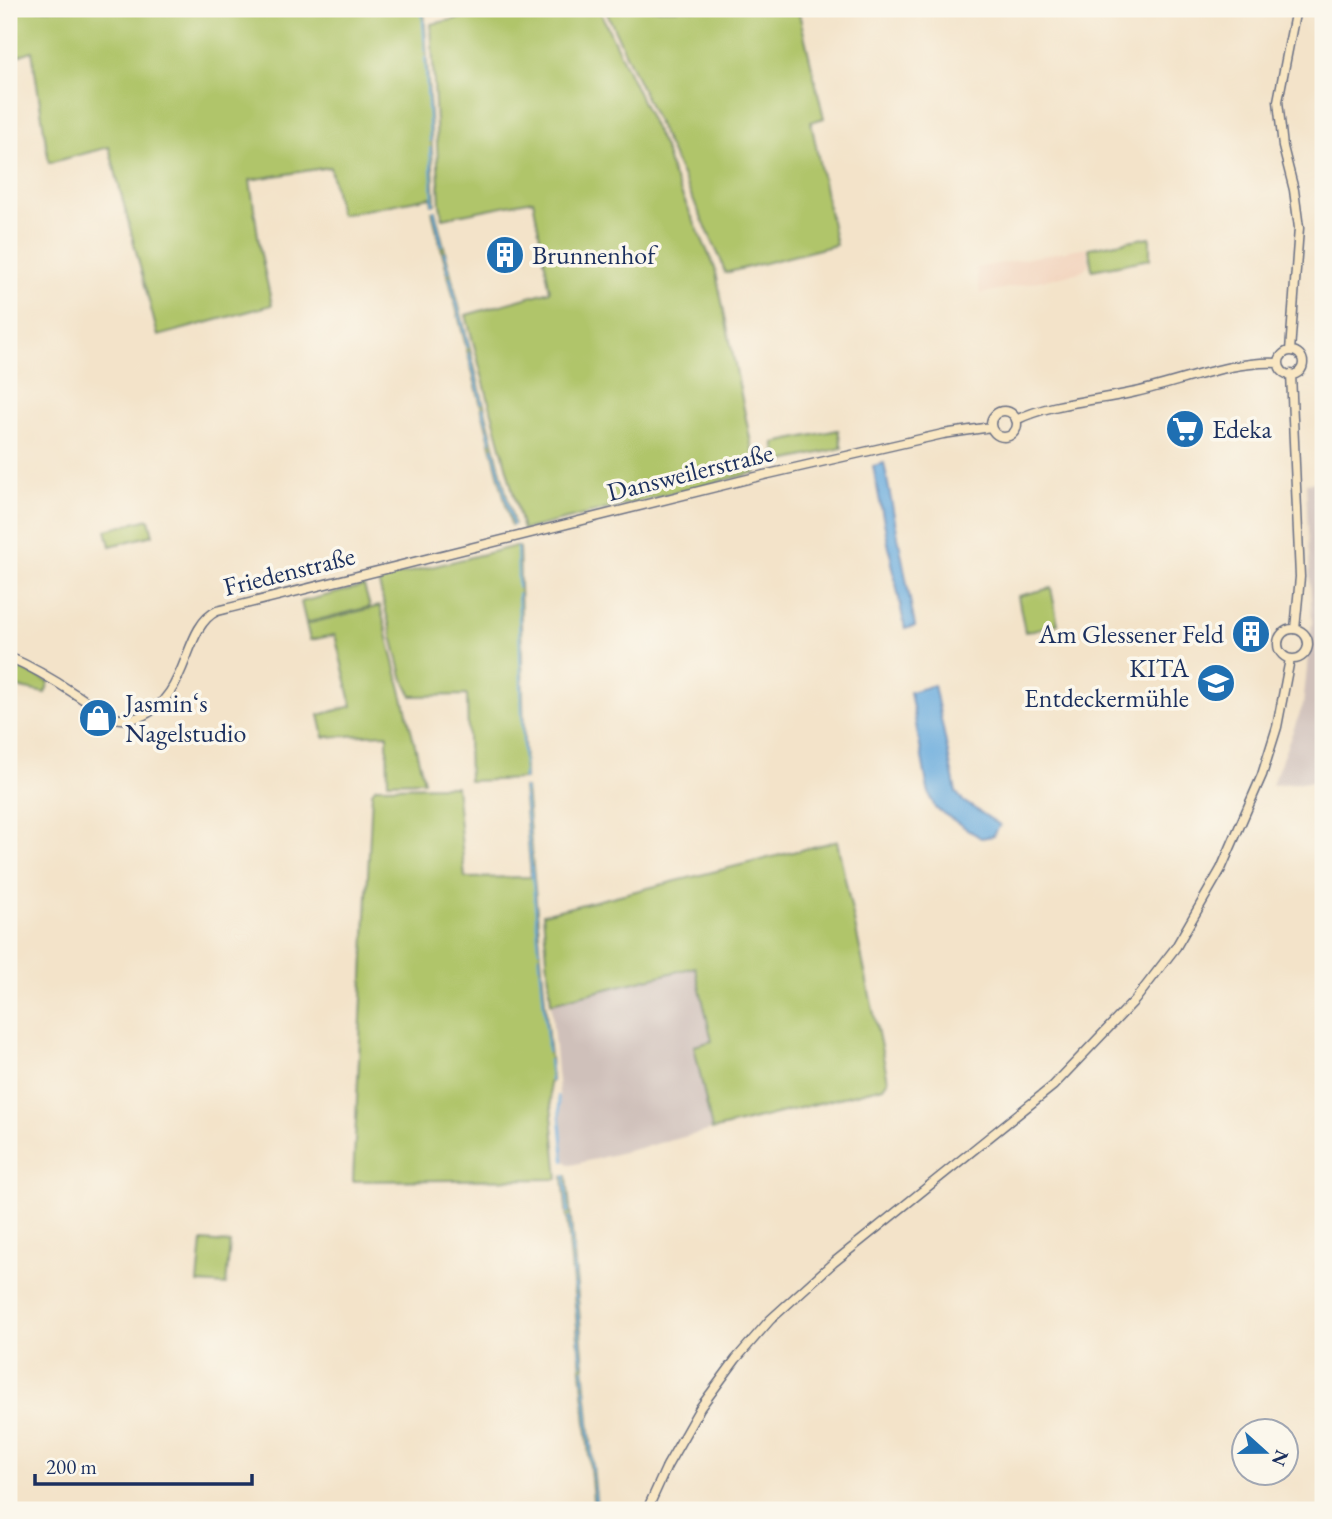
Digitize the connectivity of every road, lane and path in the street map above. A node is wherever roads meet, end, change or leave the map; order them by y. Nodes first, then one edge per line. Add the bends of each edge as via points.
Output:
1 (1296, 9) edge
2 (1290, 351) junction
3 (1279, 363) junction
4 (1291, 374) junction
5 (1016, 419) junction
6 (991, 427) junction
7 (401, 565) joint
8 (1295, 629) junction
9 (9, 657) edge
10 (1290, 659) junction
11 (648, 1510) edge

1 - 2 main road via 1278,101 1299,228
2 - 3 main road
2 - 4 main road via 1303,361 1301,369
3 - 4 main road
3 - 5 main road, Dansweilerstraße via 1229,368
4 - 8 main road via 1300,577
5 - 6 main road, Dansweilerstraße via 999,412
5 - 6 main road, Dansweilerstraße via 1015,431 1009,436 998,436
6 - 7 main road, Dansweilerstraße via 798,467
7 - 9 main road, Friedenstraße via 211,614 202,623 172,691 161,704 138,717 109,715
8 - 10 main road via 1284,632 1278,642 1281,654
8 - 10 main road via 1306,637 1308,646 1302,656
10 - 11 main road via 1262,775 1221,869 1176,947 1135,1000 1052,1086 833,1263 764,1326 694,1419

